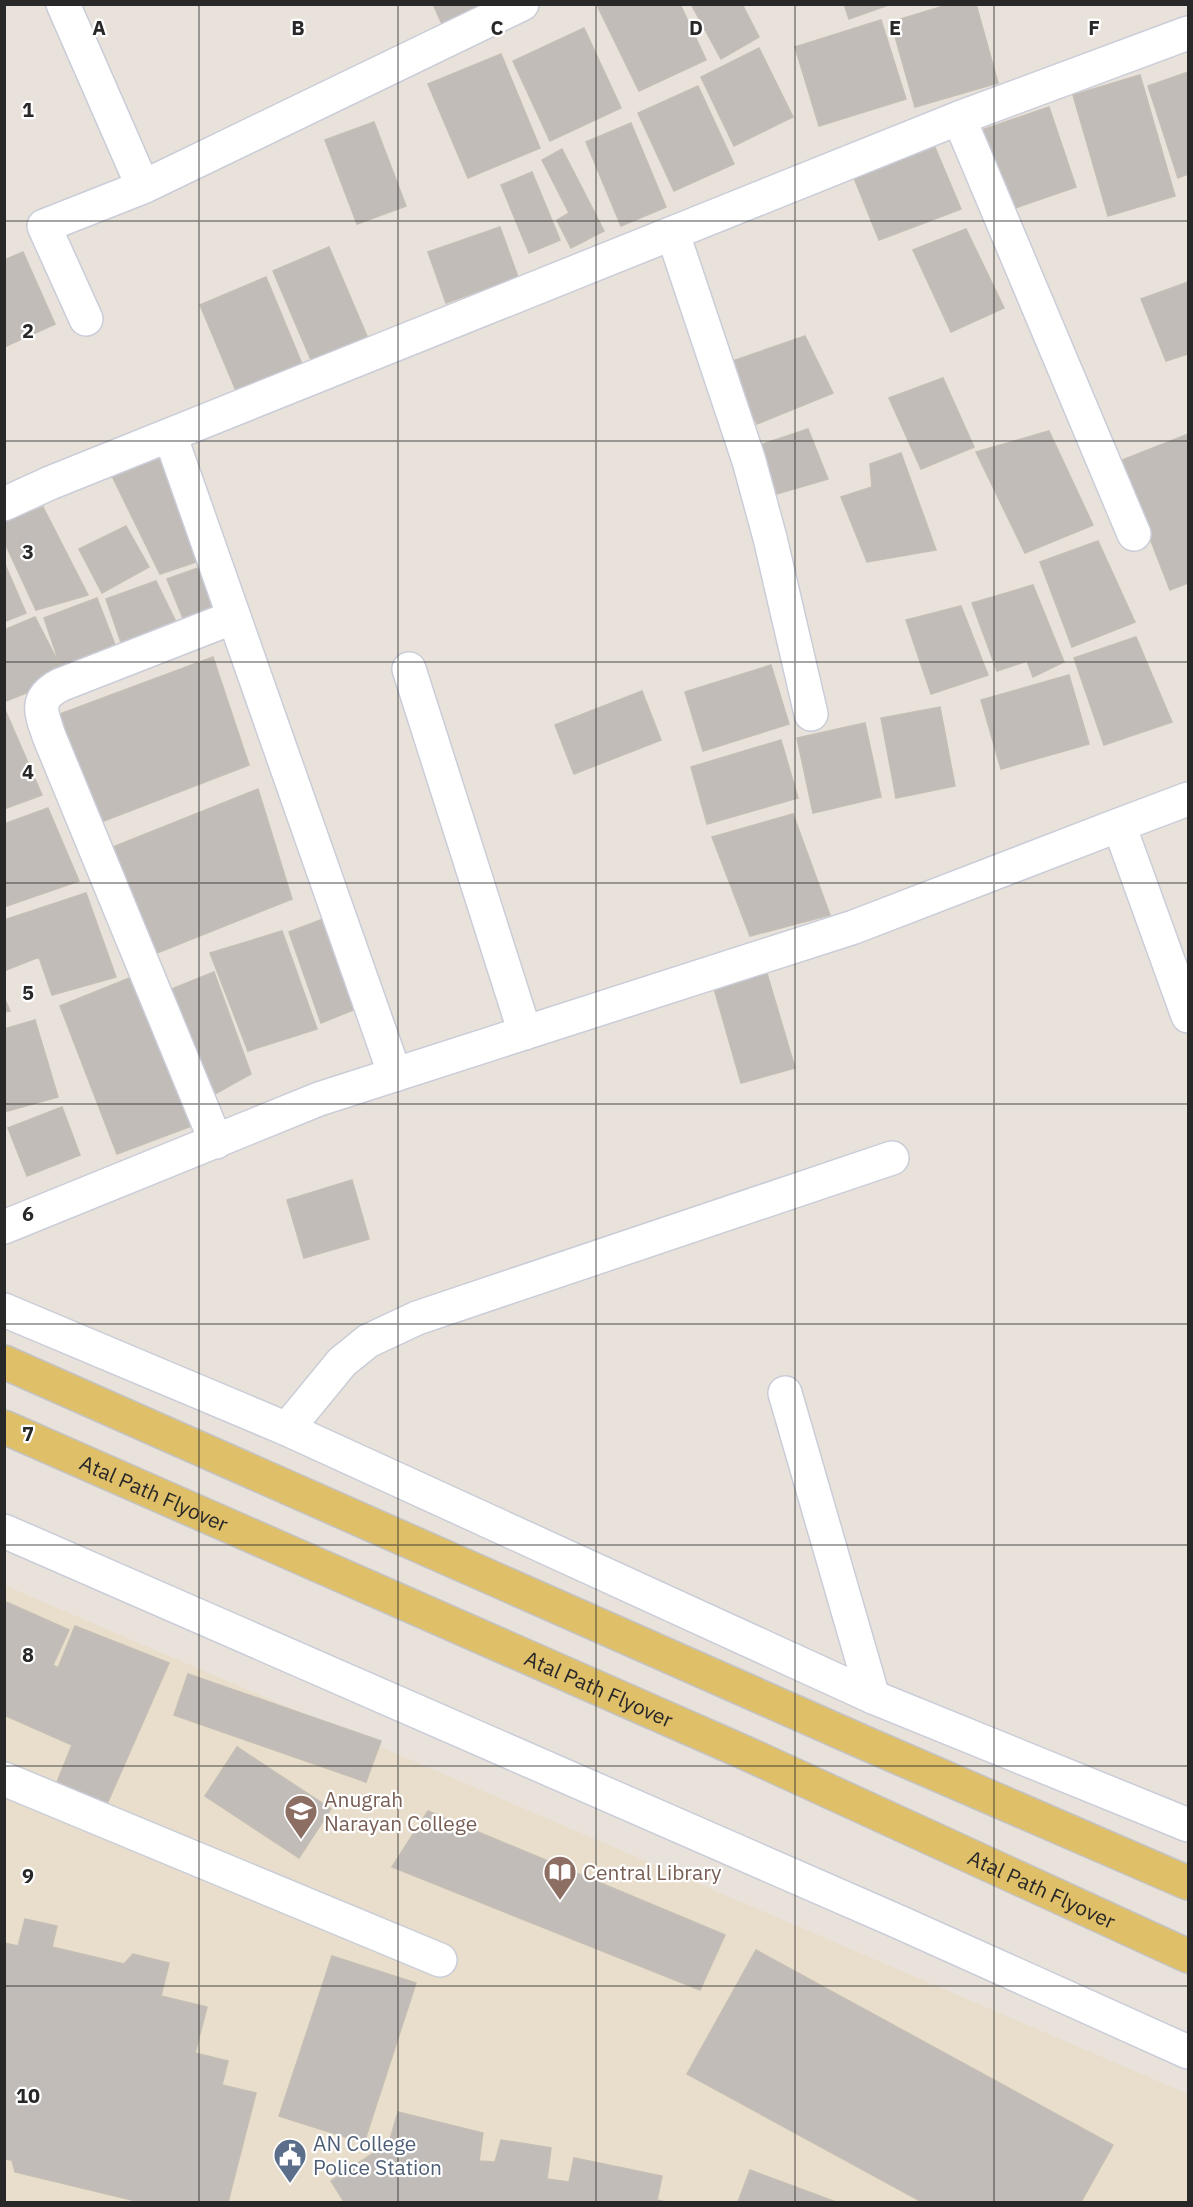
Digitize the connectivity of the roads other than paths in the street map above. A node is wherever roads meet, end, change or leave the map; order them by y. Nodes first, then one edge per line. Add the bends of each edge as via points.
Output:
1 (63, 4) edge
2 (522, 4) edge
3 (1188, 33) edge
4 (959, 118) junction
5 (143, 187) junction
6 (673, 234) junction
7 (86, 319) dead end
8 (170, 435) junction
9 (4, 504) edge
10 (1134, 534) dead end
11 (234, 617) junction
12 (409, 669) dead end
13 (811, 714) dead end
14 (1188, 799) edge
15 (1119, 825) junction
16 (1188, 1016) edge
17 (525, 1033) junction
18 (395, 1075) junction
19 (216, 1142) junction
20 (892, 1158) dead end
21 (4, 1227) edge
22 (4, 1310) edge
23 (4, 1362) edge
24 (784, 1393) dead end
25 (4, 1427) edge
26 (287, 1429) junction
27 (4, 1531) edge
28 (873, 1697) junction
29 (4, 1779) edge
30 (1188, 1825) edge
31 (1188, 1883) edge
32 (1188, 1956) edge
33 (440, 1960) dead end
34 (1188, 2052) edge

1 - 5 street
2 - 5 street
3 - 4 street
4 - 6 street
4 - 10 street
5 - 7 street via 44,226
6 - 8 street
6 - 13 street via 749,461
8 - 9 street
8 - 11 street
11 - 18 street
11 - 19 street via 60,685 42,699 41,708 49,736
12 - 17 street
14 - 15 street
15 - 16 street
15 - 17 street via 854,927
17 - 18 street
18 - 19 street via 319,1099
19 - 21 street
20 - 26 street via 417,1318 368,1341 342,1362
22 - 26 street
23 - 31 main road
24 - 28 street
25 - 32 main road, Atal Path Flyover via 750,1755
26 - 28 street
27 - 34 street
28 - 30 street
29 - 33 street

